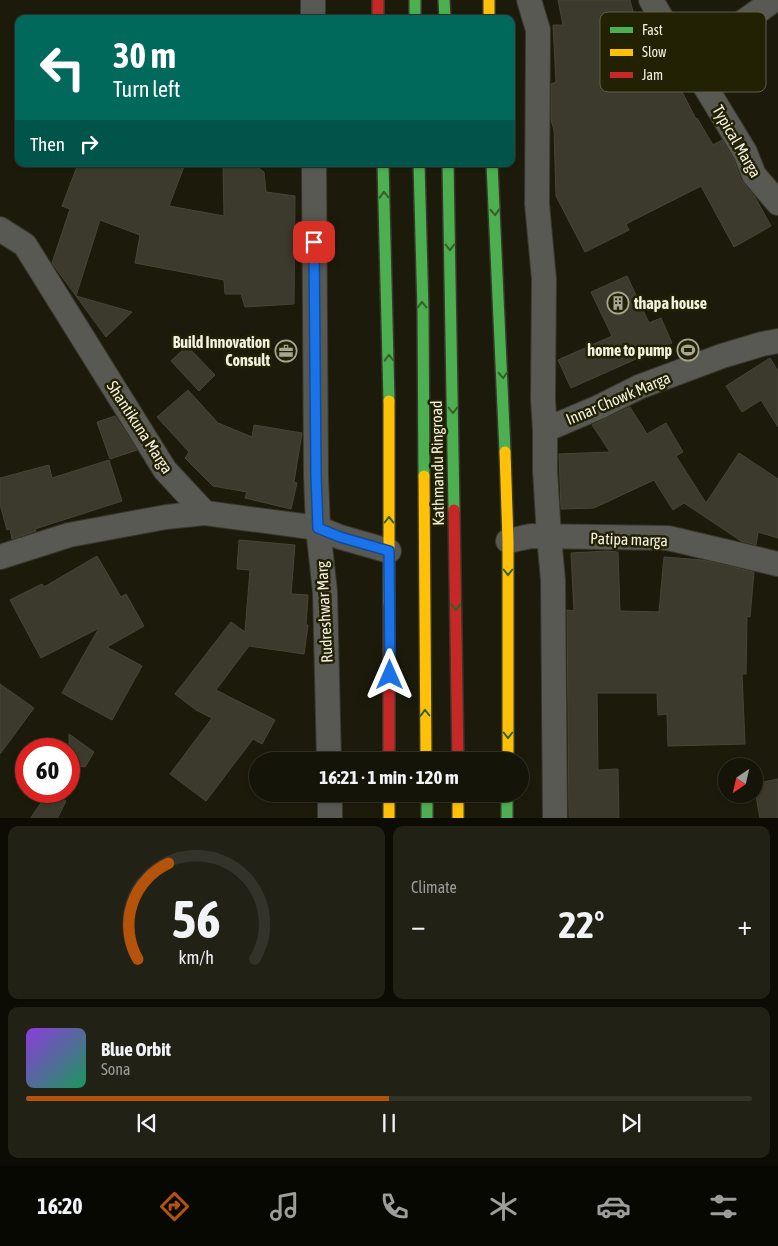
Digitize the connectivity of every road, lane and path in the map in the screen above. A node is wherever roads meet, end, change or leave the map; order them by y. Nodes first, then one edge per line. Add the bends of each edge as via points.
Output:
1 (313, 0) edge
2 (378, 0) edge
3 (415, 0) edge
4 (444, 0) edge
5 (489, 0) edge
6 (529, 0) edge
7 (651, 0) edge
8 (774, 0) edge
9 (658, 12) edge
10 (757, 12) edge
11 (313, 15) edge
12 (378, 15) edge
13 (416, 15) edge
14 (445, 15) edge
15 (489, 15) edge
16 (708, 92) edge
17 (314, 167) edge
18 (383, 167) edge
19 (419, 167) edge
20 (448, 167) edge
21 (492, 167) edge
22 (778, 203) edge
23 (0, 229) edge
24 (778, 341) edge
25 (545, 430) junction
26 (205, 513) junction
27 (318, 528) junction
28 (548, 537) junction
29 (508, 541) junction
30 (389, 551) junction
31 (0, 557) edge
32 (778, 564) edge
33 (329, 752) edge
34 (389, 752) edge
35 (426, 752) edge
36 (458, 752) edge
37 (508, 752) edge
38 (330, 802) edge
39 (389, 802) edge
40 (427, 802) edge
41 (458, 802) edge
42 (508, 802) edge
43 (330, 818) edge
44 (389, 818) edge
45 (427, 818) edge
46 (458, 818) edge
47 (507, 818) edge
48 (555, 818) edge

1 - 11 street
2 - 12 main road
3 - 13 main road
4 - 14 main road
5 - 15 main road
6 - 25 street via 538,30 537,204 544,279
7 - 9 street, Typical Marga
8 - 10 street
16 - 22 street, Typical Marga via 745,152 754,174
17 - 27 street, Rudreshwar Marg
30 -> 18 main road via 389,373
35 -> 19 main road, Kathmandu Ringroad
20 -> 36 main road, Kathmandu Ringroad
21 -> 29 main road
23 - 26 street, Shantikuna Marga via 25,245 165,470
24 - 25 street, Innar Chowk Marga via 722,356 639,387
25 - 28 street
26 - 27 street
26 - 31 street via 69,534
27 - 30 street
27 - 33 street, Rudreshwar Marg via 325,592
28 - 29 street, Patipa marga via 531,536
28 - 32 street, Patipa marga via 668,538
28 - 48 street via 553,580
29 -> 37 main road
30 - 34 main road
38 - 43 street
39 - 44 main road
40 - 45 main road
41 - 46 main road
42 - 47 main road

